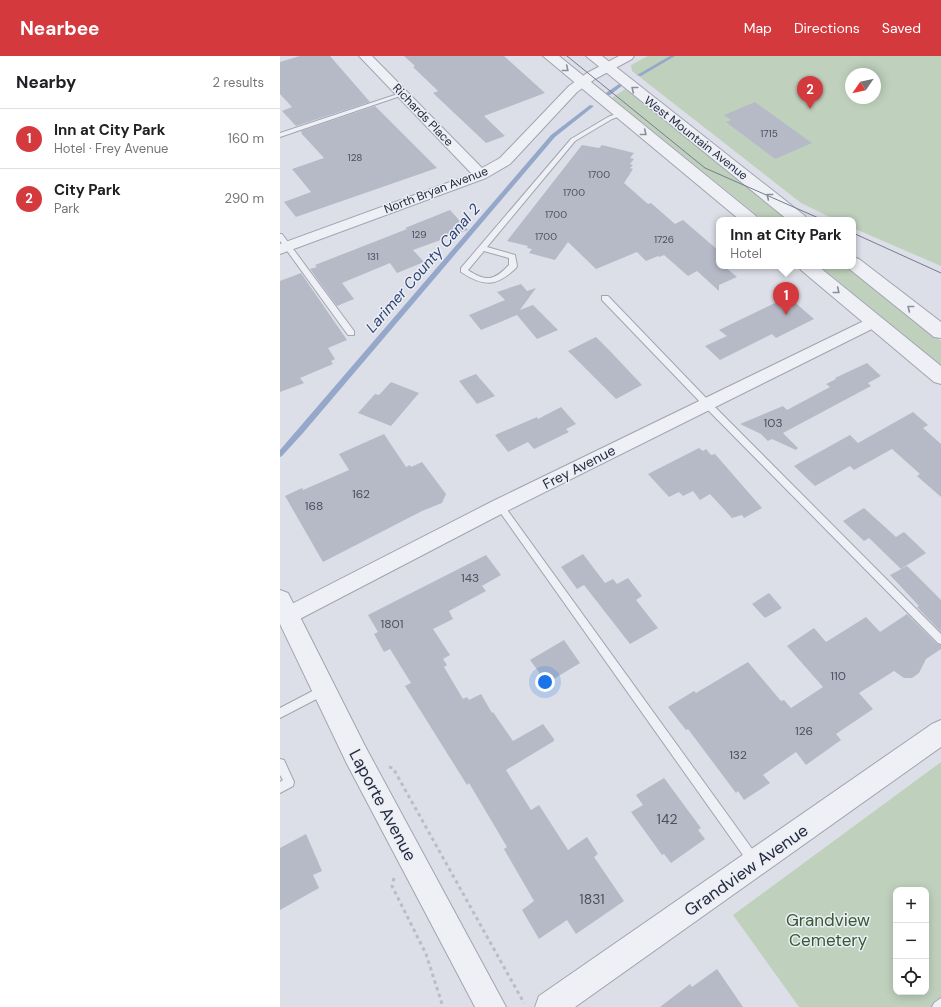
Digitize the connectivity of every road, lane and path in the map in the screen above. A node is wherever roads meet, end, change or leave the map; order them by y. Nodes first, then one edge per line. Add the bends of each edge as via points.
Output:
1 (365, 56) edge
2 (550, 56) edge
3 (593, 56) edge
4 (628, 56) edge
5 (607, 67) junction
6 (582, 82) junction
7 (403, 94) junction
8 (621, 114) junction
9 (280, 135) edge
10 (481, 175) junction
11 (746, 217) edge
12 (795, 217) edge
13 (283, 243) edge
14 (483, 248) junction
15 (856, 264) edge
16 (810, 269) edge
17 (605, 298) dead end
18 (874, 321) junction
19 (941, 332) edge
20 (351, 333) dead end
21 (941, 377) edge
22 (706, 403) junction
23 (500, 506) junction
24 (283, 608) edge
25 (941, 640) edge
26 (324, 690) junction
27 (280, 713) edge
28 (941, 732) edge
29 (280, 764) edge
30 (393, 768) dead end
31 (280, 788) edge
32 (756, 863) junction
33 (392, 886) dead end
34 (941, 1004) edge
35 (443, 1007) edge
36 (491, 1007) edge
37 (527, 1007) edge
38 (550, 1007) edge
39 (938, 1007) edge

1 - 7 street, Richards Place
2 -> 6 street, West Mountain Avenue
3 - 5 street, West Mountain Avenue
4 - 5 street, North Bryan Avenue
5 - 6 street, North Bryan Avenue
12 -> 5 street, West Mountain Avenue
6 - 8 street, West Mountain Avenue
6 - 10 street, North Bryan Avenue via 562,98 505,161
7 - 9 lane
7 - 10 street, Richards Place
8 -> 11 street, West Mountain Avenue
8 - 14 lane via 574,140
10 - 13 street, North Bryan Avenue
13 - 20 lane
14 - 14 lane via 464,270 476,279 489,282 503,277 513,266 512,258
19 -> 15 street
16 -> 18 street
17 - 22 lane
18 - 21 street
18 - 22 street, Frey Avenue
22 - 23 street, Frey Avenue
22 - 25 lane
23 - 24 street, Frey Avenue
23 - 32 lane
24 - 26 street, Laporte Avenue
26 - 27 lane
26 - 36 street, Laporte Avenue via 359,761
28 - 32 street, Grandview Avenue
29 - 31 lane via 289,782
30 - 37 path
32 - 38 street, Grandview Avenue
33 - 35 path via 426,954
34 - 39 lane

